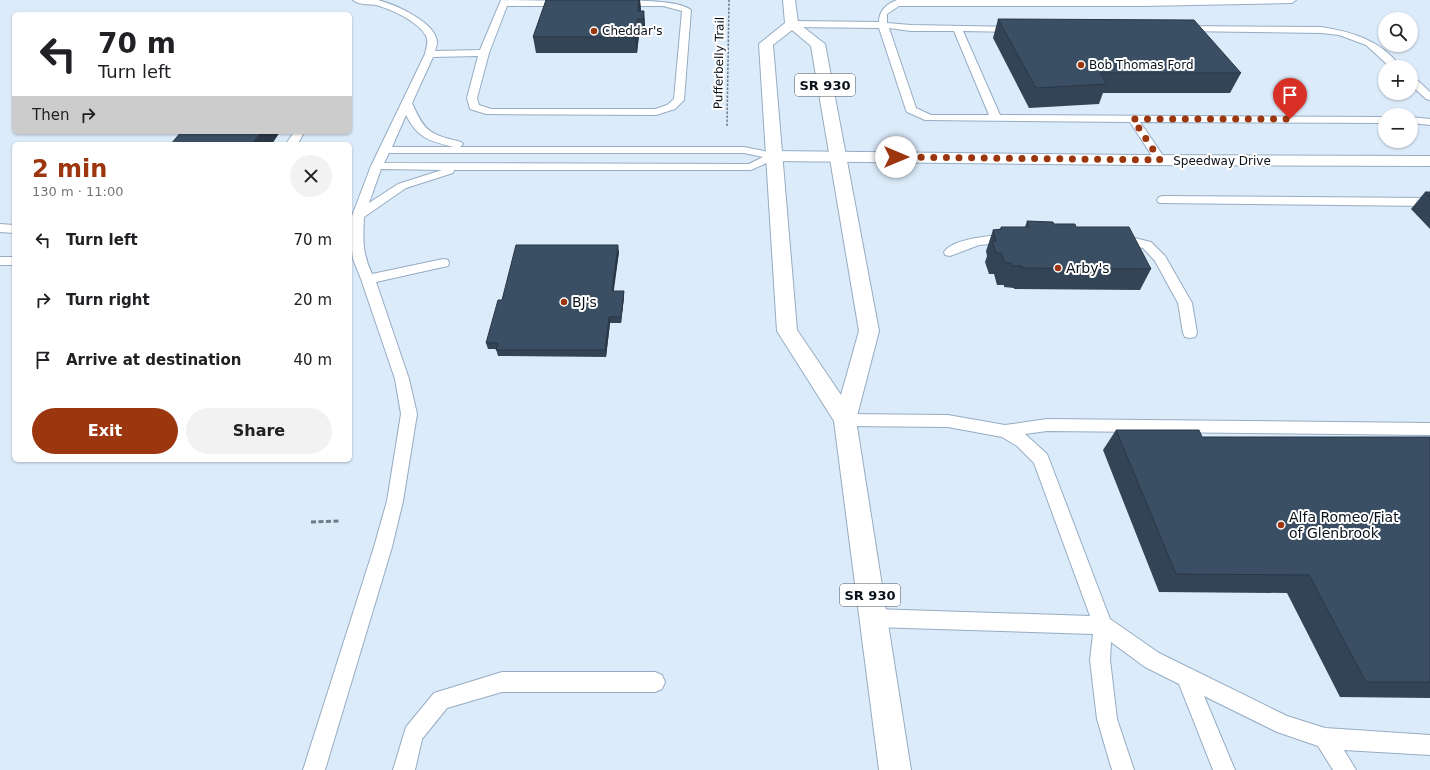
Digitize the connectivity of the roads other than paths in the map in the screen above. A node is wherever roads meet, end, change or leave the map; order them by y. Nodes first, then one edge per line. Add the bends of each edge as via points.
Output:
1 (356, 0) edge
2 (789, 0) edge
3 (1292, 0) edge
4 (504, 2) edge
5 (575, 3) edge
6 (607, 3) edge
7 (889, 4) edge
8 (792, 24) junction
9 (883, 25) junction
10 (957, 28) junction
11 (1028, 29) edge
12 (1171, 29) edge
13 (430, 54) junction
14 (484, 54) junction
15 (1388, 60) edge
16 (1418, 86) edge
17 (1430, 97) edge
18 (407, 103) junction
19 (996, 118) junction
20 (1133, 119) junction
21 (1378, 120) edge
22 (1418, 120) edge
23 (1430, 122) edge
24 (385, 150) junction
25 (477, 150) junction
26 (774, 156) junction
27 (837, 157) junction
28 (1160, 160) junction
29 (1430, 162) edge
30 (377, 166) junction
31 (467, 166) junction
32 (1163, 200) dead end
33 (1430, 202) edge
34 (358, 216) junction
35 (0, 228) edge
36 (12, 229) edge
37 (1103, 238) edge
38 (1019, 239) edge
39 (950, 252) dead end
40 (355, 259) edge
41 (0, 261) edge
42 (12, 261) edge
43 (443, 263) dead end
44 (368, 279) junction
45 (1190, 333) dead end
46 (845, 420) junction
47 (1430, 429) edge
48 (1005, 431) junction
49 (873, 618) junction
50 (1103, 625) junction
51 (1188, 678) junction
52 (655, 682) dead end
53 (1325, 738) junction
54 (1430, 745) edge
55 (314, 770) edge
56 (404, 770) edge
57 (895, 770) edge
58 (1123, 770) edge
59 (1224, 770) edge
60 (1345, 770) edge

1 - 13 lane via 394,8 413,18 426,29 432,40
2 - 8 main road
3 - 7 lane
4 - 5 lane
4 - 14 lane
6 - 14 lane via 671,4 687,10 678,100 671,108 656,112 490,112 474,107 472,98
7 - 9 lane via 882,14
8 - 9 lane
8 - 26 main road, SR 930 via 766,44
8 - 27 main road, SR 930 via 818,44
9 - 10 lane
9 - 19 lane via 911,110 929,118
10 - 11 lane
10 - 19 lane
12 - 15 lane via 1321,30 1341,33 1369,43
13 - 14 lane
13 - 18 lane
16 - 17 lane
18 - 24 lane
18 - 25 lane via 414,123 428,137
19 - 20 lane
20 - 21 lane
20 - 28 lane
22 - 23 lane
24 - 25 lane
24 - 30 lane
25 - 26 lane via 744,150
26 - 27 main road, Speedway Drive
26 - 31 lane via 751,167
26 - 46 main road, SR 930 via 787,331
27 - 28 main road, Speedway Drive
27 - 46 main road, SR 930 via 869,331
28 - 29 main road, Speedway Drive
30 - 31 lane
30 - 34 lane
31 - 34 lane via 402,186
32 - 33 lane
34 - 40 lane
35 - 36 lane
37 - 45 lane via 1127,239 1147,244 1160,259 1186,303
38 - 39 lane via 984,238
40 - 44 lane
41 - 42 lane
43 - 44 lane
44 - 55 lane via 402,380 409,414 395,501 383,547
46 - 48 lane via 948,421
46 - 49 main road, SR 930
47 - 48 lane via 1047,425
48 - 50 lane via 1024,441 1041,459
49 - 50 lane
49 - 57 main road, SR 930
50 - 51 lane via 1152,660
50 - 58 lane via 1100,660 1107,719
51 - 53 lane via 1284,725
51 - 59 lane
52 - 56 lane via 502,682 441,700 413,734
53 - 54 lane
53 - 60 lane

